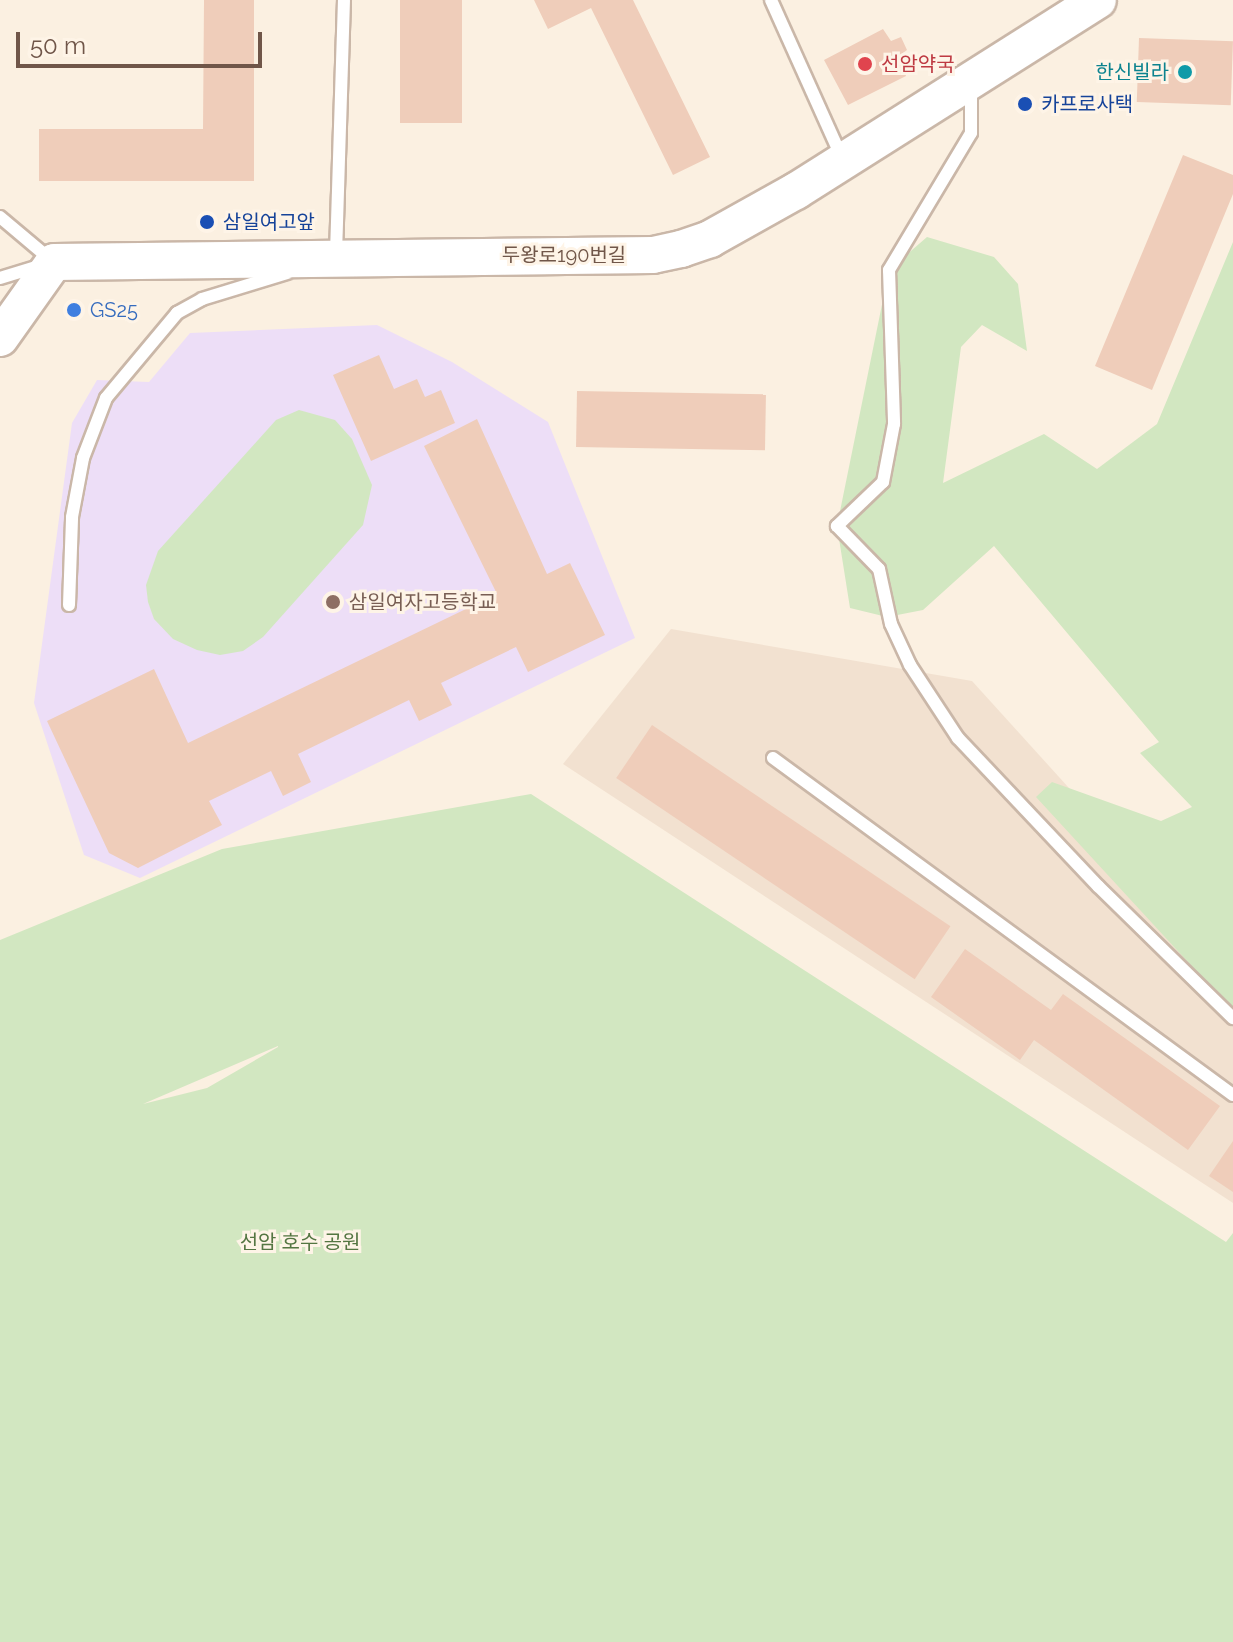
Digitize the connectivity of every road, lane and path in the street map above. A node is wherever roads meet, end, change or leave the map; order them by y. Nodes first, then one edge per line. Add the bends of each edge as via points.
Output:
1 (344, 0) edge
2 (771, 0) edge
3 (1098, 0) edge
4 (971, 83) junction
5 (843, 161) junction
6 (0, 217) edge
7 (336, 257) junction
8 (54, 262) junction
9 (0, 278) edge
10 (0, 338) edge
11 (69, 605) dead end
12 (773, 758) dead end
13 (1233, 1018) edge
14 (1233, 1095) edge

1 - 7 lane
2 - 5 lane
3 - 4 street, 두왕로190번길
4 - 5 street, 두왕로190번길
4 - 13 lane via 971,133 889,270 894,424 883,482 837,526 879,569 903,651 958,738
5 - 7 street, 두왕로190번길 via 710,239 653,255
6 - 8 lane
7 - 8 street, 두왕로190번길
7 - 11 lane via 202,299 177,313 136,358 106,398 83,458 72,517
8 - 9 lane
8 - 10 street
12 - 14 lane

